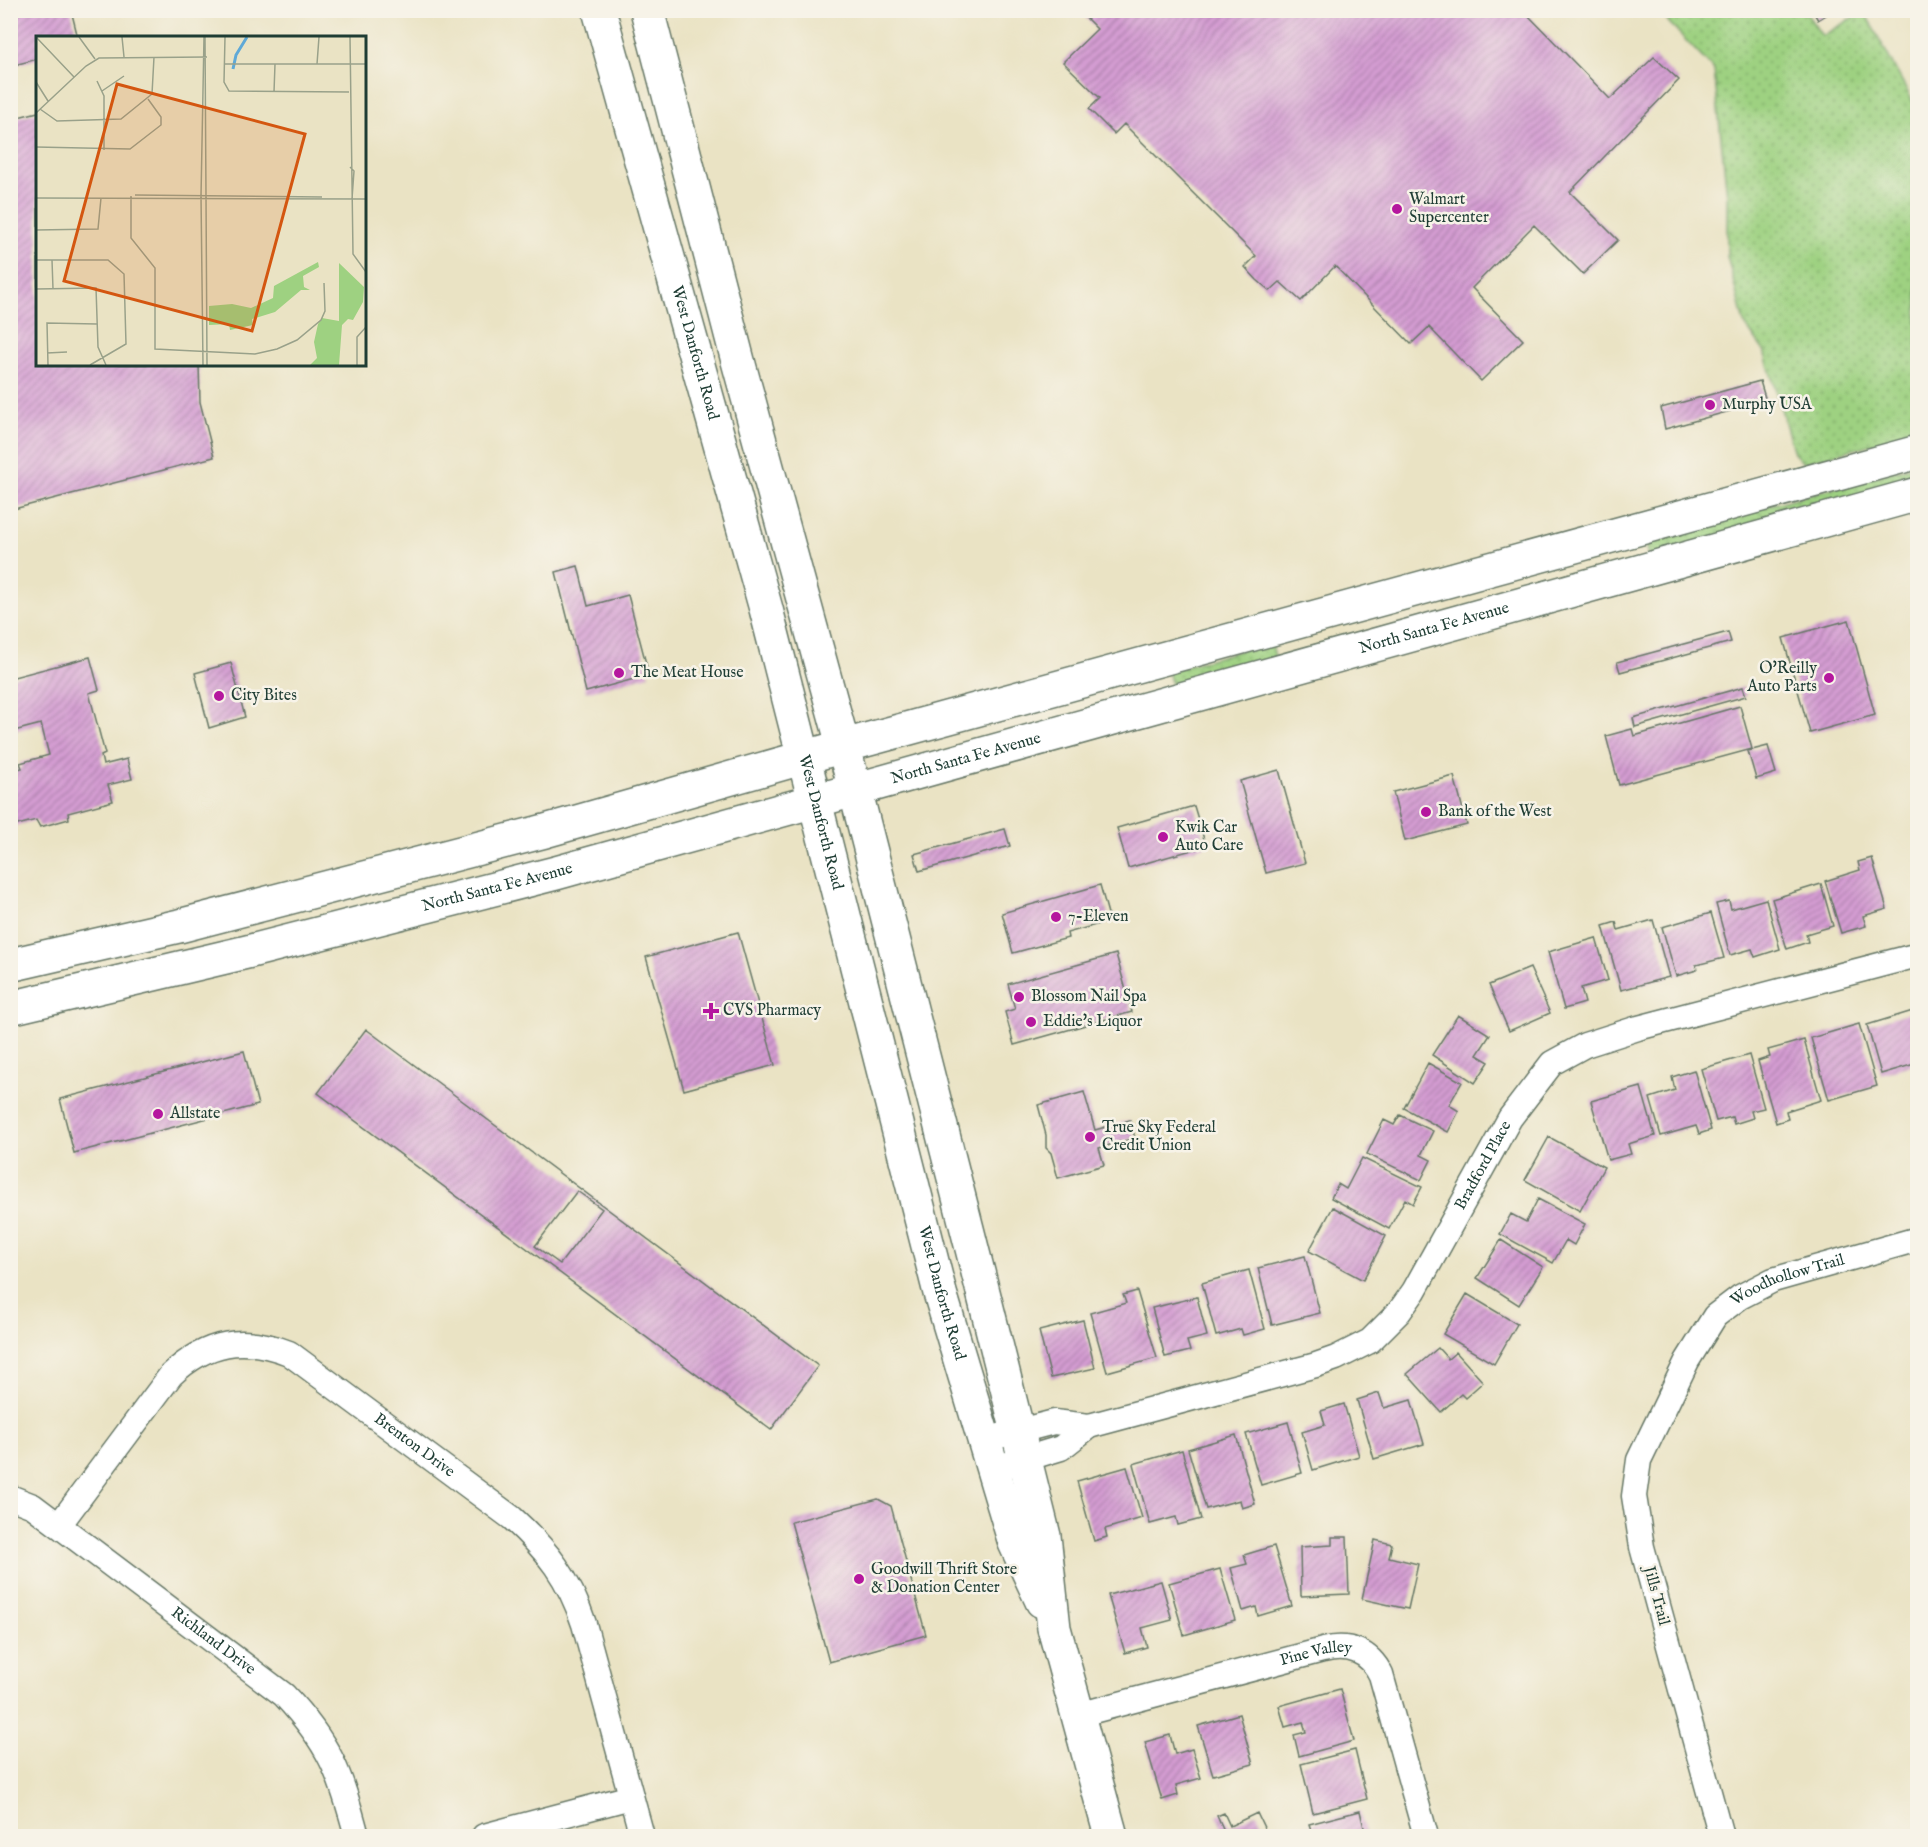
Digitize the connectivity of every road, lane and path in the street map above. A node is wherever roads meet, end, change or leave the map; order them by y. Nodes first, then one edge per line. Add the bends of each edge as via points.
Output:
1 (599, 10) edge
2 (647, 10) edge
3 (661, 237) junction
4 (738, 361) junction
5 (1917, 452) edge
6 (1917, 494) edge
7 (1163, 659) junction
8 (1079, 727) junction
9 (844, 746) junction
10 (803, 758) junction
11 (855, 789) junction
12 (815, 800) junction
13 (179, 926) junction
14 (1917, 955) edge
15 (10, 965) edge
16 (76, 992) junction
17 (10, 1008) edge
18 (1917, 1239) edge
19 (1687, 1361) joint
20 (1021, 1445) junction
21 (988, 1454) junction
22 (10, 1497) edge
23 (60, 1525) junction
24 (1054, 1628) junction
25 (1078, 1715) junction
26 (631, 1797) junction
27 (357, 1836) edge
28 (484, 1836) edge
29 (642, 1836) edge
30 (1111, 1836) edge
31 (1426, 1836) edge
32 (1721, 1836) edge

1 - 3 main road, West Danforth Road
2 - 4 main road, West Danforth Road
3 - 4 main road via 704,317 718,361
3 - 10 main road, West Danforth Road via 763,598
4 - 9 main road, West Danforth Road
5 - 7 main road
6 - 8 main road, North Santa Fe Avenue
7 - 8 main road via 1112,696 1073,708
7 - 9 main road
8 - 11 main road, North Santa Fe Avenue
9 - 10 main road
9 - 11 main road, West Danforth Road
10 - 12 main road, West Danforth Road
10 - 13 main road via 545,831
11 - 12 main road, North Santa Fe Avenue
11 - 20 main road, West Danforth Road
12 - 16 main road, North Santa Fe Avenue via 556,873
12 - 21 main road, West Danforth Road via 940,1293
13 - 15 main road
13 - 16 main road via 182,945 147,954
14 - 20 street, Bradford Place via 1638,1028 1577,1049 1552,1064 1510,1118 1414,1291 1370,1341 1316,1365 1089,1426 1061,1448
16 - 17 main road, North Santa Fe Avenue
18 - 19 street, Woodhollow Trail via 1773,1280 1740,1297 1715,1316
19 - 32 street, Jills Trail via 1639,1460 1634,1496 1642,1547
20 - 21 street, Bradford Place
20 - 24 main road, West Danforth Road via 1044,1536
21 - 24 main road, West Danforth Road via 1015,1543
22 - 23 street, Richland Drive via 33,1506
23 - 26 street, Brenton Drive via 171,1375 190,1357 212,1347 240,1343 264,1343 290,1353 512,1518 557,1565 585,1624
23 - 27 street, Richland Drive via 284,1695 309,1721 330,1752
24 - 25 main road, West Danforth Road
25 - 30 main road, West Danforth Road
25 - 31 street, Pine Valley via 1323,1650 1357,1650 1373,1661 1381,1675
26 - 28 street
26 - 29 street, Brenton Drive

